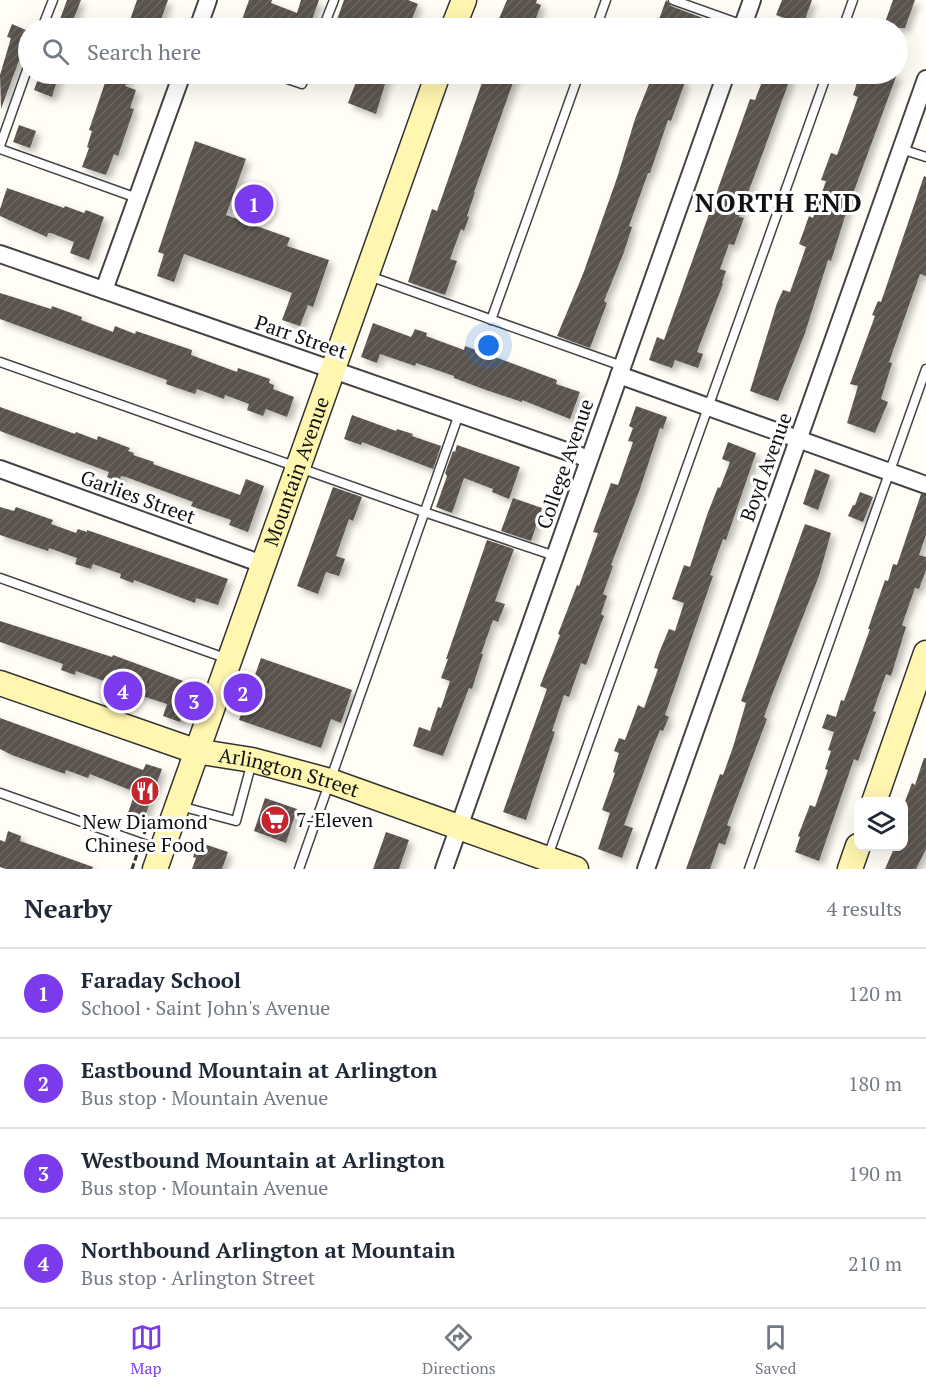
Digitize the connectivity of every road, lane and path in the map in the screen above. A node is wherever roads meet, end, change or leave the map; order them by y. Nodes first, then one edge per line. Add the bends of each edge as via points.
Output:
1 (52, 0) edge
2 (208, 0) edge
3 (334, 0) edge
4 (464, 0) edge
5 (606, 0) edge
6 (673, 0) edge
7 (752, 0) edge
8 (854, 0) edge
9 (46, 18) edge
10 (202, 18) edge
11 (327, 18) edge
12 (457, 18) edge
13 (600, 18) edge
14 (720, 18) edge
15 (746, 18) edge
16 (847, 18) edge
17 (926, 79) edge
18 (22, 84) edge
19 (178, 84) edge
20 (434, 84) edge
21 (575, 84) edge
22 (722, 84) edge
23 (823, 84) edge
24 (0, 147) edge
25 (901, 149) junction
26 (926, 158) edge
27 (136, 198) junction
28 (0, 254) edge
29 (366, 275) junction
30 (104, 290) junction
31 (491, 320) junction
32 (0, 362) edge
33 (926, 369) edge
34 (332, 370) junction
35 (621, 371) junction
36 (708, 407) junction
37 (459, 414) junction
38 (798, 440) junction
39 (589, 459) junction
40 (297, 466) junction
41 (0, 469) edge
42 (890, 472) junction
43 (926, 485) edge
44 (424, 512) junction
45 (555, 556) junction
46 (262, 564) junction
47 (0, 578) edge
48 (926, 653) edge
49 (228, 660) junction
50 (0, 682) edge
51 (195, 751) junction
52 (252, 760) junction
53 (330, 781) junction
54 (0, 793) edge
55 (875, 797) edge
56 (177, 805) junction
57 (459, 826) junction
58 (856, 851) edge
59 (158, 860) edge
60 (545, 864) edge
61 (299, 869) edge
62 (444, 869) edge
63 (576, 869) edge
64 (646, 869) edge
65 (750, 869) edge
66 (850, 869) edge

1 - 9 lane
2 - 10 street
3 - 11 lane
4 - 12 main road
5 - 13 lane
6 - 14 lane
7 - 15 street
8 - 16 lane
17 - 25 street, Boyd Avenue
18 - 24 lane
19 - 27 street
20 - 29 main road, Mountain Avenue
21 - 31 lane
22 - 35 street, College Avenue
23 - 36 lane
24 - 27 lane
25 - 26 lane
25 - 38 street, Boyd Avenue
27 - 30 street
28 - 30 street, Parr Street
29 - 31 lane
29 - 34 main road, Mountain Avenue
30 - 34 street, Parr Street
31 - 35 lane
32 - 40 lane
33 - 42 lane
34 - 37 street, Parr Street
34 - 40 main road, Mountain Avenue
35 - 36 street
35 - 39 street, College Avenue
36 - 38 street
36 - 60 lane
37 - 39 street, Parr Street
37 - 44 lane
38 - 42 street
38 - 64 street, Boyd Avenue
39 - 45 street, College Avenue
40 - 44 lane
40 - 46 main road, Mountain Avenue
41 - 46 street, Garlies Street
42 - 43 street
42 - 65 lane
44 - 45 lane
44 - 53 lane
45 - 57 street, College Avenue
46 - 49 main road, Mountain Avenue
47 - 49 lane
48 - 55 main road
49 - 51 main road, Mountain Avenue
50 - 51 main road, Arlington Street
51 - 52 main road, Arlington Street
51 - 56 main road, Mountain Avenue
52 - 53 main road, Arlington Street
52 - 56 lane via 236,821
53 - 57 main road, Arlington Street
53 - 61 lane
54 - 59 lane
56 - 59 main road, Mountain Avenue
57 - 60 main road, Arlington Street
57 - 62 street, College Avenue
58 - 66 main road
60 - 63 main road, Arlington Street

